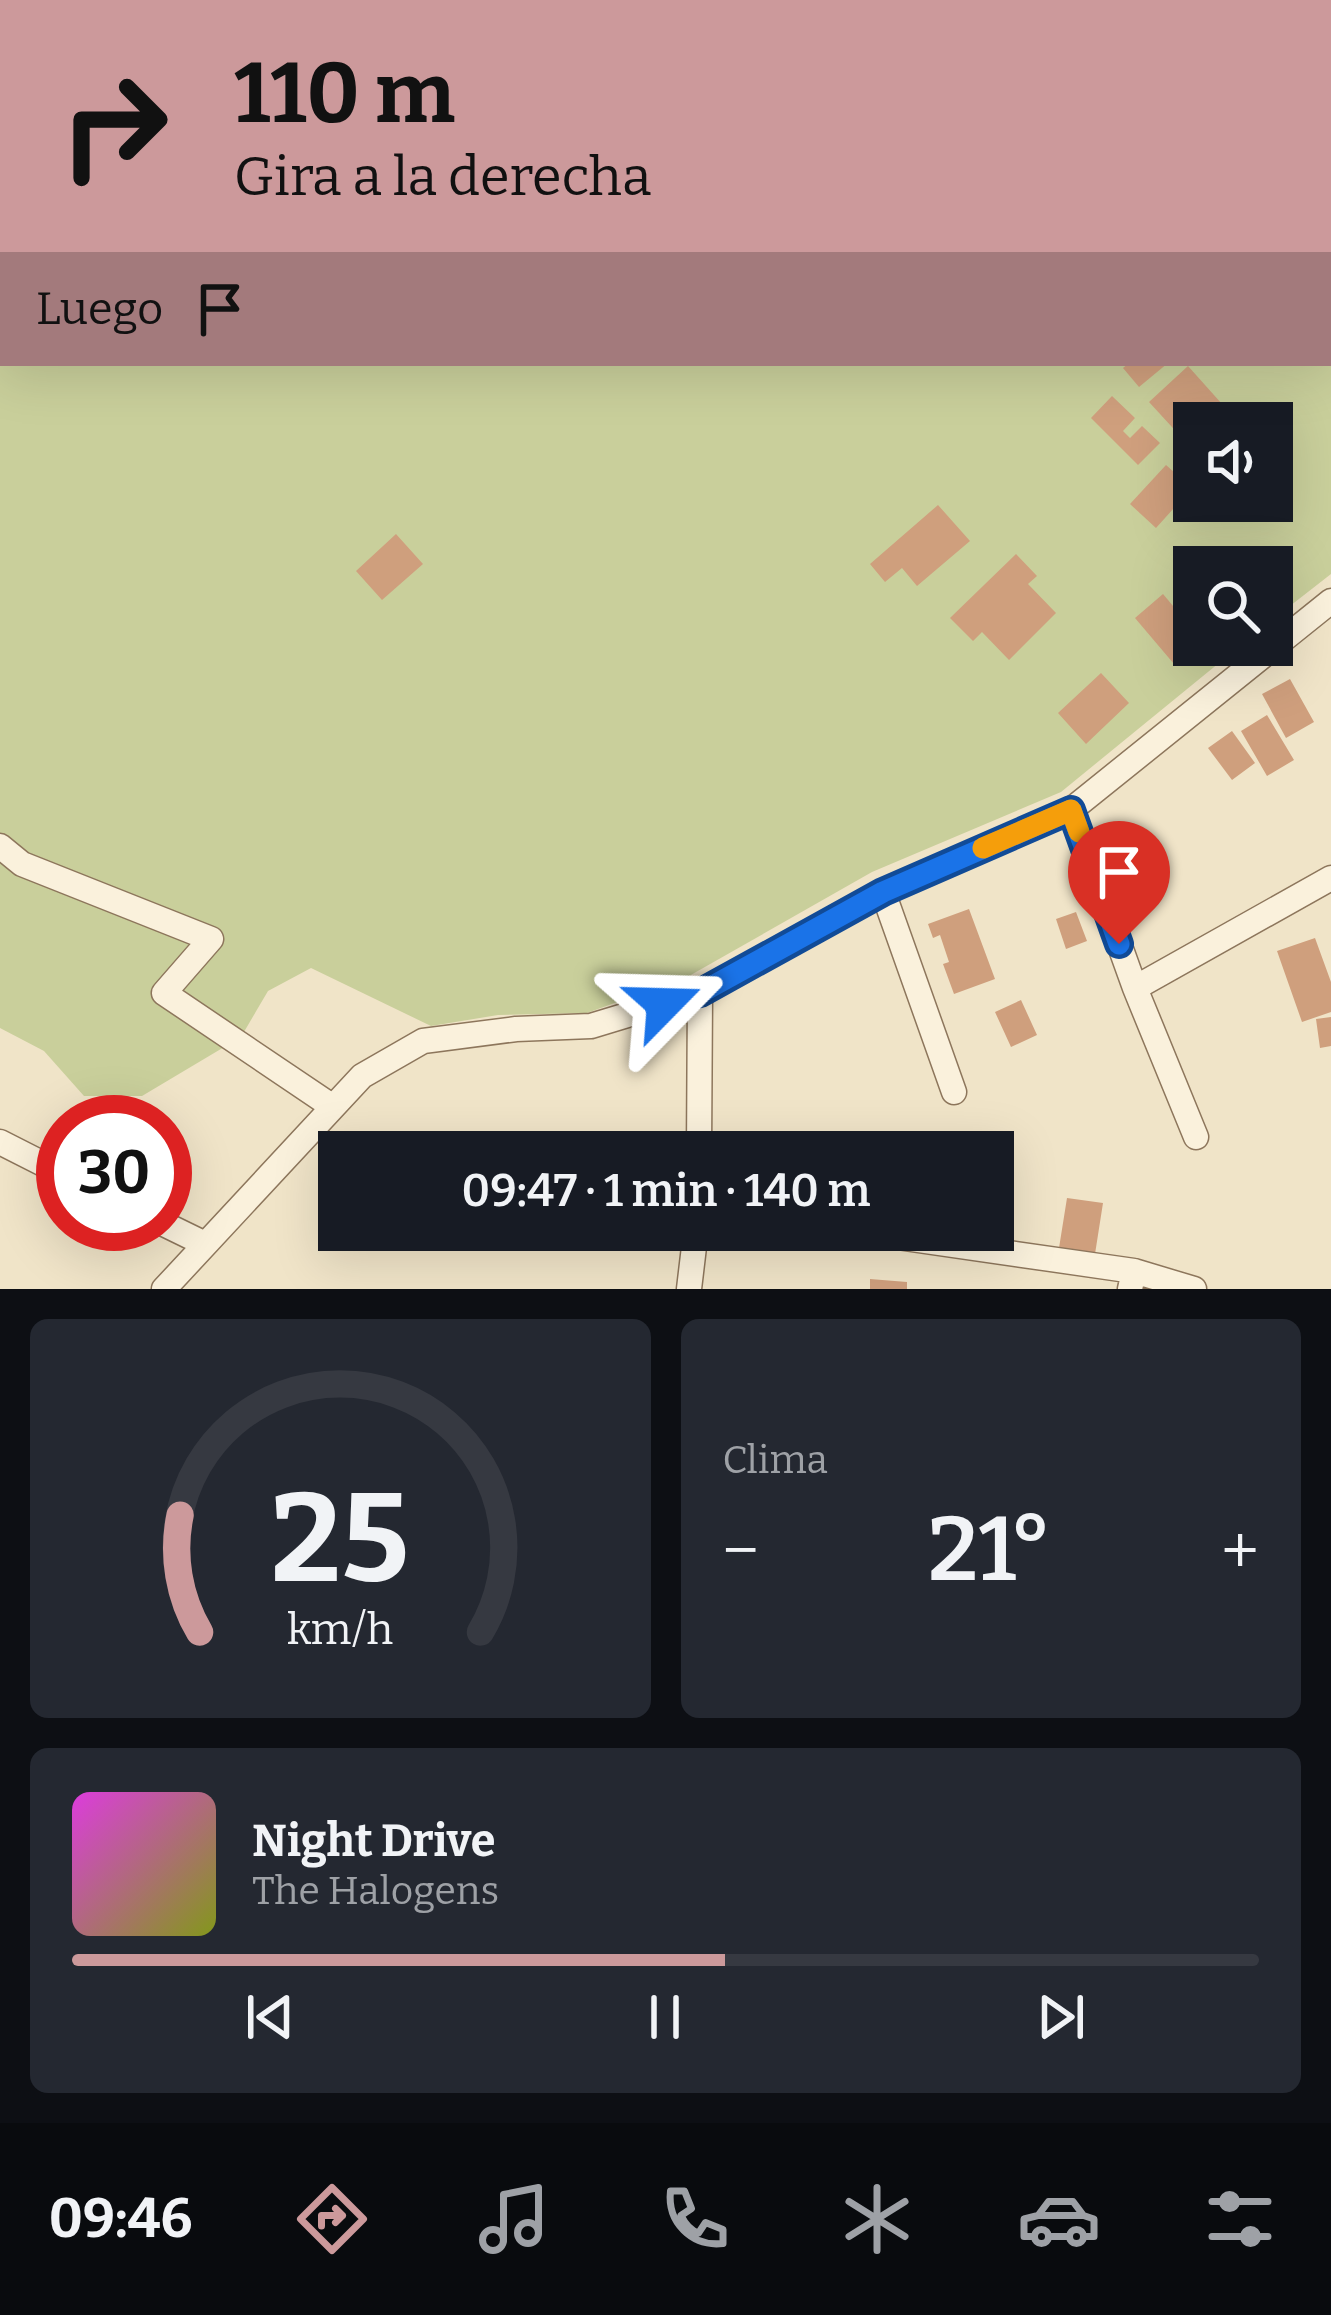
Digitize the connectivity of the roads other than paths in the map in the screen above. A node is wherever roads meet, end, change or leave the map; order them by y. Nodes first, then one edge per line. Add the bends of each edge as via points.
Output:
1 (1331, 601) edge
2 (1071, 810) junction
3 (0, 845) edge
4 (1331, 853) edge
5 (1331, 869) edge
6 (1331, 878) edge
7 (883, 892) junction
8 (1135, 988) junction
9 (700, 993) junction
10 (954, 1092) dead end
11 (333, 1107) junction
12 (699, 1131) edge
13 (1196, 1138) dead end
14 (0, 1142) edge
15 (36, 1160) edge
16 (192, 1238) edge
17 (205, 1244) junction
18 (694, 1251) edge
19 (968, 1251) edge
20 (1132, 1280) edge
21 (164, 1289) edge
22 (689, 1289) edge
23 (1194, 1289) edge

1 - 2 street
2 - 7 street
2 - 8 street
3 - 11 street via 22,864 211,939 164,993
4 - 5 street
6 - 8 street
7 - 9 street
7 - 10 street
8 - 13 street
9 - 11 street via 591,1026 423,1041 362,1076
9 - 12 street
11 - 17 street
14 - 15 street
16 - 17 street
17 - 21 street
18 - 22 street
19 - 20 street
20 - 23 street

